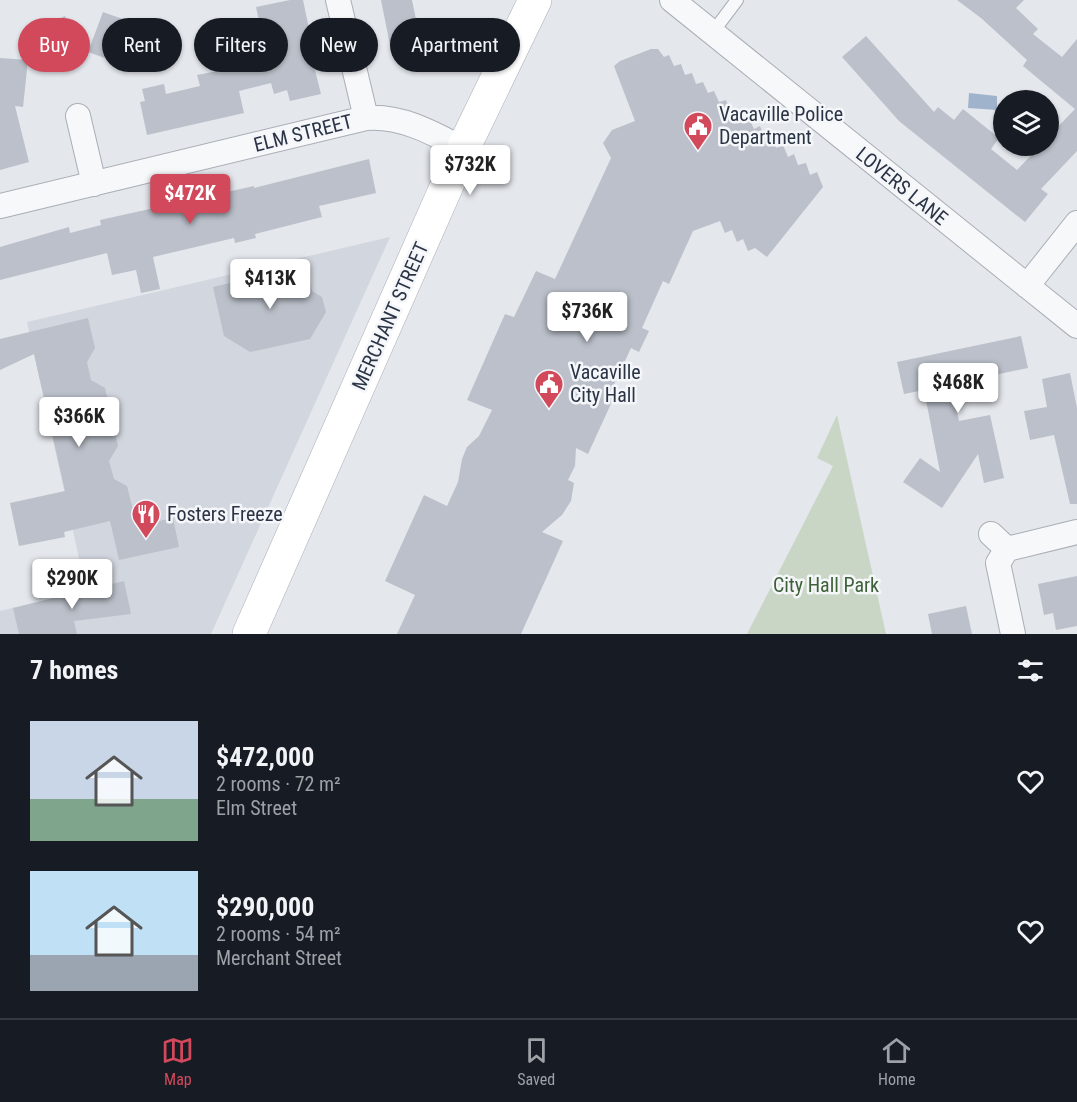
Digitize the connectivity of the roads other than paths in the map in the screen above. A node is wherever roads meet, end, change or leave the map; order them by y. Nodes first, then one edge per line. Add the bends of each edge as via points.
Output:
1 (338, 0) edge
2 (536, 0) edge
3 (672, 0) edge
4 (737, 0) edge
5 (713, 32) junction
6 (78, 116) dead end
7 (366, 118) junction
8 (463, 149) junction
9 (94, 184) junction
10 (0, 206) edge
11 (1077, 223) edge
12 (1027, 286) junction
13 (1077, 326) edge
14 (1077, 532) edge
15 (249, 634) edge
16 (1012, 634) edge

1 - 7 street
2 - 8 main road, MERCHANT STREET
3 - 5 street, LOVERS LANE
4 - 5 lane
5 - 12 street, LOVERS LANE
6 - 9 street
7 - 8 street, ELM STREET via 406,123
7 - 9 street, ELM STREET
8 - 15 main road, MERCHANT STREET
9 - 10 street, ELM STREET
11 - 12 street
12 - 13 street, LOVERS LANE
14 - 16 street via 999,541 998,563

